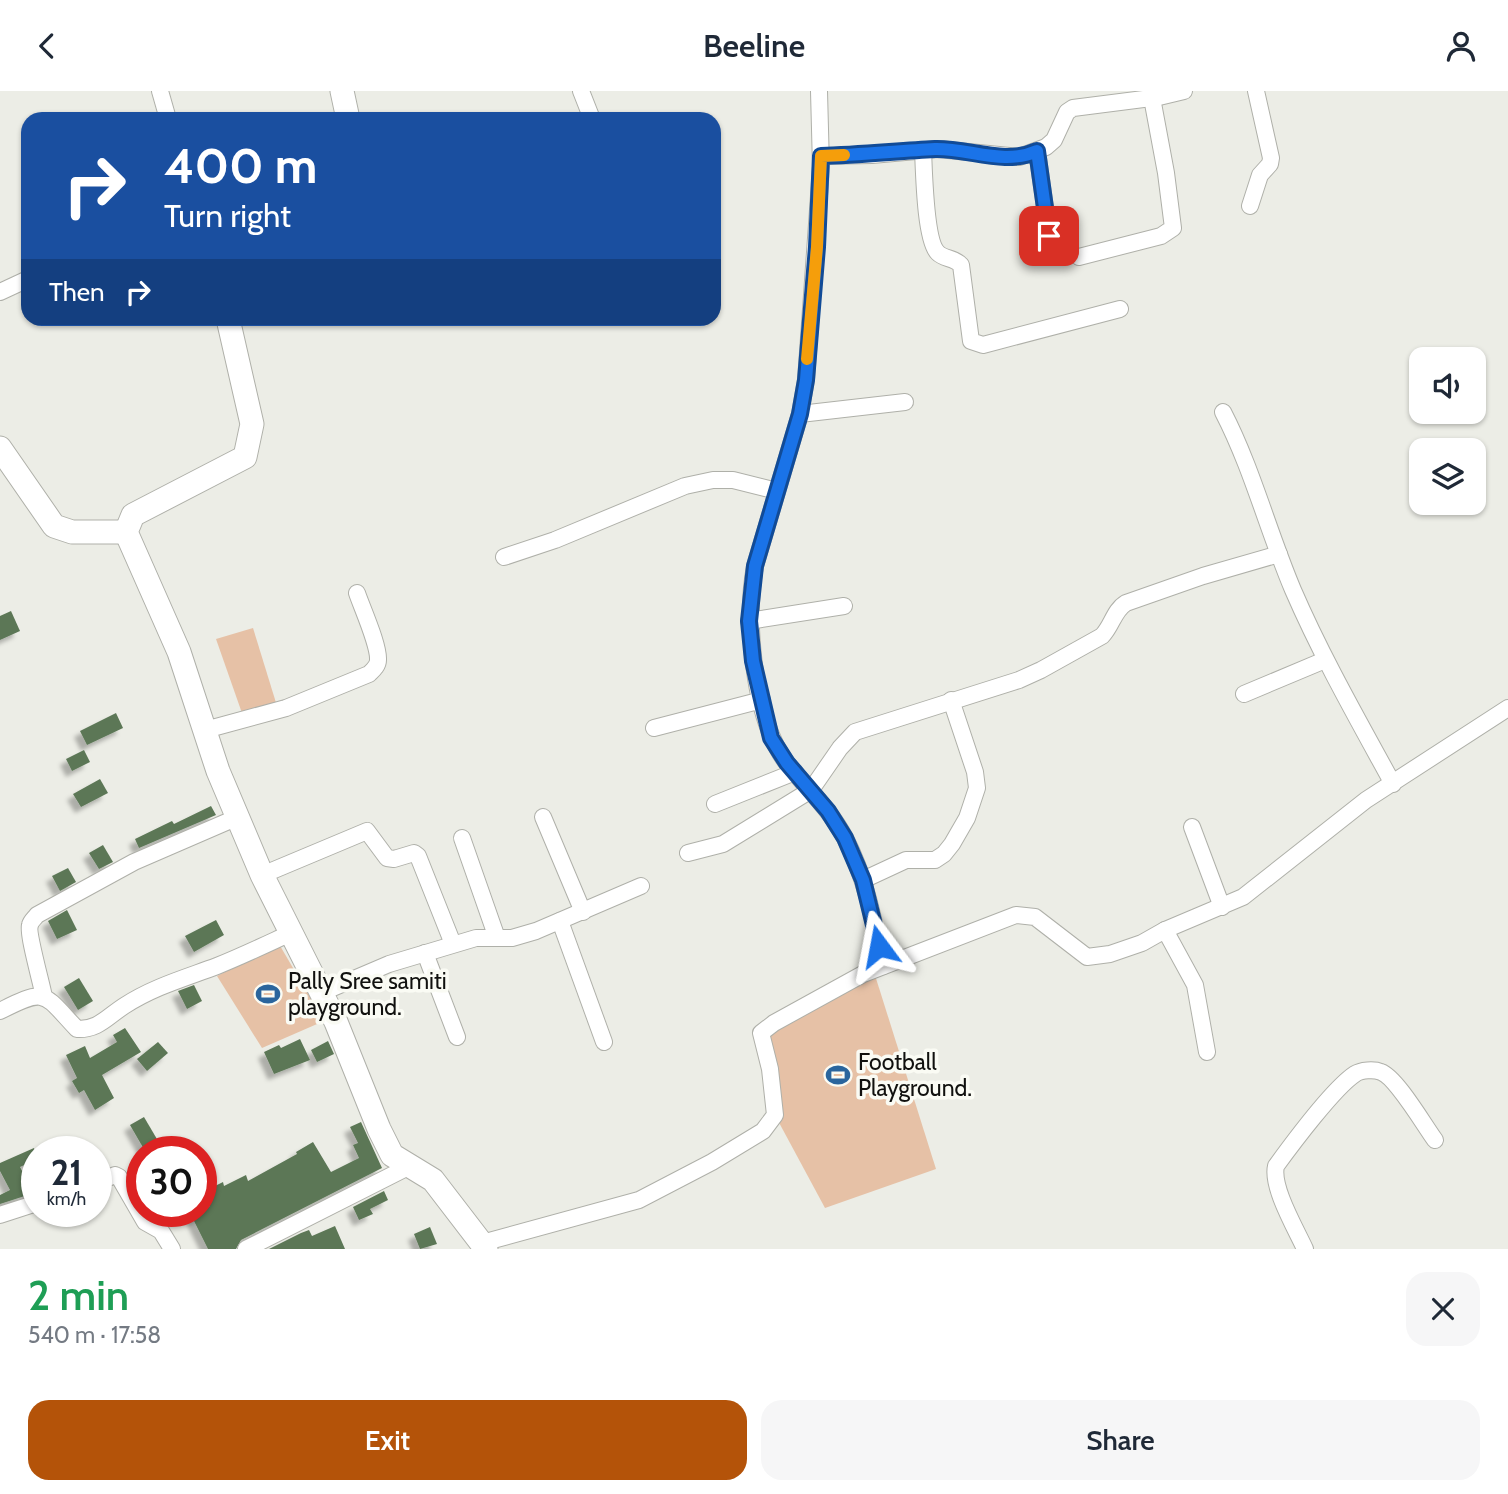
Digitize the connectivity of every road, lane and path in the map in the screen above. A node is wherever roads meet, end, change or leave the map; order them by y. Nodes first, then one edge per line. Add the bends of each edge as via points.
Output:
1 (160, 91) edge
2 (342, 91) edge
3 (581, 91) edge
4 (819, 91) edge
5 (1256, 91) edge
6 (1177, 92) edge
7 (1152, 98) junction
8 (165, 112) edge
9 (346, 112) edge
10 (589, 112) edge
11 (923, 150) junction
12 (1037, 151) junction
13 (821, 156) junction
14 (1250, 206) dead end
15 (1049, 236) dead end
16 (1079, 257) dead end
17 (21, 282) edge
18 (0, 292) edge
19 (1121, 309) dead end
20 (230, 326) edge
21 (905, 402) dead end
22 (1223, 412) dead end
23 (800, 414) junction
24 (0, 448) edge
25 (9, 479) edge
26 (777, 491) junction
27 (126, 532) junction
28 (1279, 554) junction
29 (504, 557) dead end
30 (357, 593) dead end
31 (844, 606) dead end
32 (749, 621) junction
33 (1325, 660) junction
34 (1244, 694) dead end
35 (762, 700) junction
36 (951, 700) junction
37 (1508, 708) edge
38 (654, 728) dead end
39 (205, 730) junction
40 (795, 772) junction
41 (1393, 784) junction
42 (811, 790) junction
43 (715, 804) dead end
44 (238, 817) junction
45 (544, 817) dead end
46 (1192, 827) dead end
47 (462, 838) dead end
48 (688, 853) dead end
49 (262, 875) junction
50 (863, 880) junction
51 (641, 886) dead end
52 (1222, 907) junction
53 (583, 912) junction
54 (560, 921) junction
55 (1166, 930) junction
56 (291, 933) junction
57 (497, 938) junction
58 (453, 944) junction
59 (425, 953) junction
60 (883, 966) junction
61 (321, 993) junction
62 (44, 997) junction
63 (0, 1011) edge
64 (457, 1037) dead end
65 (604, 1042) dead end
66 (1207, 1052) dead end
67 (1435, 1140) dead end
68 (410, 1166) junction
69 (112, 1176) edge
70 (21, 1208) edge
71 (0, 1215) edge
72 (484, 1246) edge
73 (172, 1249) edge
74 (246, 1249) edge
75 (1305, 1249) edge

1 - 8 street
2 - 9 street
3 - 10 street
4 - 13 street
5 - 14 street via 1271,158
6 - 7 street
7 - 12 street via 1073,108 1054,140
7 - 16 street via 1173,228 1161,236
11 - 12 street via 1019,157
11 - 13 street
11 - 19 street via 933,246 938,254 961,265 971,341 983,345
12 - 15 street
13 - 23 street via 816,261
17 - 18 street
20 - 27 street via 252,424 245,457 133,515
21 - 23 street
22 - 28 street
23 - 26 street
24 - 25 street
25 - 27 street via 54,526 72,532
26 - 29 street via 733,480 685,486
26 - 32 street via 755,566
27 - 39 street via 178,652
28 - 33 street
28 - 36 street via 1126,603 1102,636 1041,670
30 - 39 street via 379,660 369,674 297,704
31 - 32 street
32 - 35 street
33 - 34 street
33 - 41 street
35 - 38 street
35 - 40 street via 771,738
36 - 42 street via 855,732
36 - 50 street via 975,772 976,788 967,818 952,844 935,860 906,860
37 - 41 street
39 - 44 street
40 - 42 street
40 - 43 street
41 - 52 street via 1243,897
42 - 48 street via 723,844
42 - 50 street via 845,838
44 - 49 street
44 - 62 street via 134,862 37,915 29,925 30,939
45 - 53 street
46 - 52 street
47 - 57 street
49 - 56 street
49 - 58 street via 367,831 387,858 418,856
50 - 60 street
51 - 53 street
52 - 55 street
53 - 54 street
54 - 57 street via 512,938
54 - 65 street
55 - 60 street via 1110,954 1087,957 1035,917 1016,915
55 - 66 street via 1195,985
56 - 61 street
56 - 62 street via 153,990 96,1027 77,1028
57 - 58 street via 476,937
58 - 59 street
59 - 61 street
59 - 64 street
60 - 72 street via 761,1033 775,1115 762,1131 639,1200
61 - 68 street via 392,1155
62 - 63 street via 23,1000
67 - 75 street via 1391,1078 1381,1071 1355,1074 1276,1166 1274,1175
68 - 72 street via 433,1180
68 - 74 street
69 - 73 street via 119,1177 145,1222 162,1231
70 - 71 street

